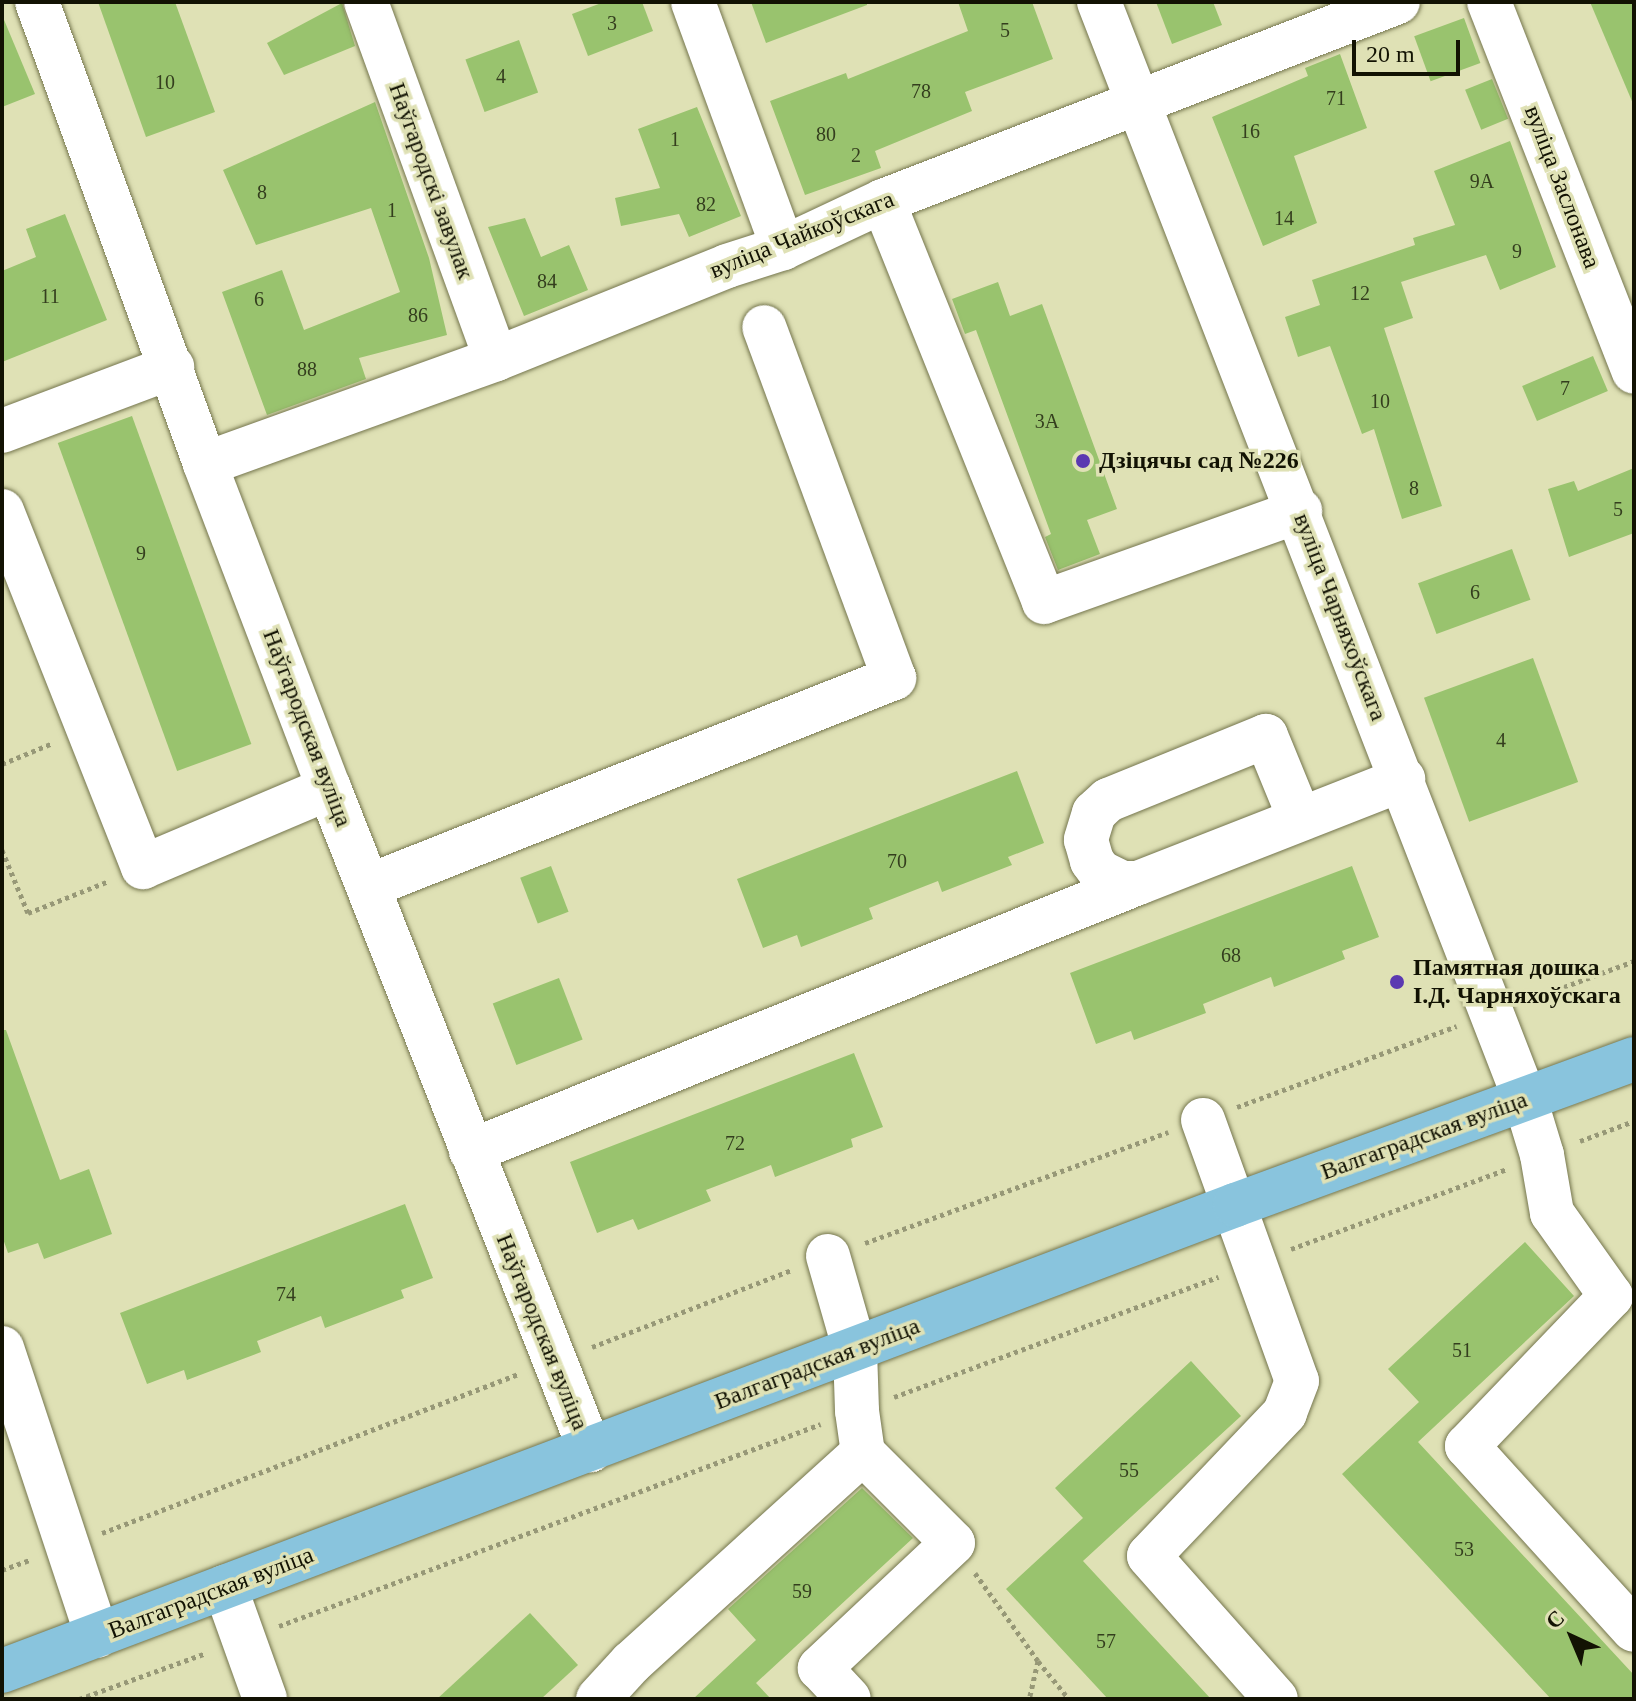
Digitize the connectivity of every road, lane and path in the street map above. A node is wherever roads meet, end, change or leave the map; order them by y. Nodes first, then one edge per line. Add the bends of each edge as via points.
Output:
1 (37, 2) edge
2 (366, 2) edge
3 (693, 2) edge
4 (1099, 2) edge
5 (1398, 2) edge
6 (1489, 2) edge
7 (1136, 105) junction
8 (883, 201) junction
9 (783, 248) junction
10 (764, 327) dead end
11 (496, 359) junction
12 (172, 367) junction
13 (1634, 372) edge
14 (2, 431) edge
15 (205, 464) junction
16 (2, 511) edge
17 (1300, 511) junction
18 (88, 729) junction
19 (2, 764) edge
20 (1403, 779) junction
21 (329, 788) junction
22 (1300, 819) junction
23 (2, 850) edge
24 (143, 867) junction
25 (1138, 883) junction
26 (369, 886) junction
27 (1634, 1059) edge
28 (1525, 1099) junction
29 (1203, 1120) dead end
30 (471, 1151) junction
31 (1235, 1205) junction
32 (828, 1256) joint
33 (2, 1348) edge
34 (855, 1350) junction
35 (553, 1362) junction
36 (857, 1411) junction
37 (590, 1450) junction
38 (863, 1453) junction
39 (953, 1543) junction
40 (69, 1545) junction
41 (2, 1570) edge
42 (225, 1587) junction
43 (1634, 1630) edge
44 (97, 1636) junction
45 (243, 1640) junction
46 (1038, 1661) junction
47 (2, 1671) edge
48 (79, 1699) edge
49 (265, 1699) edge
50 (598, 1699) edge
51 (849, 1699) edge
52 (1029, 1699) edge
53 (1069, 1699) edge
54 (1276, 1699) edge

1 - 12 street, Наўгародская вуліца
2 - 11 street, Наўгародскі завулак
3 - 9 street
4 - 7 street, вуліца Чарняхоўскага
5 - 7 street, вуліца Чайкоўскага
6 - 13 street, вуліца Заслонава
7 - 8 street, вуліца Чайкоўскага
7 - 17 street, вуліца Чарняхоўскага
8 - 9 street, вуліца Чайкоўскага
8 - 17 street via 1044,602
9 - 11 street, вуліца Чайкоўскага
10 - 26 street via 894,678
11 - 15 street, вуліца Чайкоўскага
12 - 14 street
12 - 15 street, Наўгародская вуліца
15 - 21 street, Наўгародская вуліца
16 - 18 street
17 - 20 street, вуліца Чарняхоўскага
18 - 19 path
18 - 24 street
20 - 22 street
20 - 28 street, вуліца Чарняхоўскага
21 - 24 street
21 - 26 street, Наўгародская вуліца
22 - 25 street
22 - 25 street via 1266,736 1108,800 1094,813 1086,840 1092,861 1109,878
23 - 24 path via 28,913
25 - 30 street
26 - 30 street, Наўгародская вуліца
27 - 28 main road, Валгаградская вуліца
28 - 31 main road, Валгаградская вуліца
28 - 43 street, вуліца Чарняхоўскага via 1552,1213 1611,1296 1467,1446
29 - 31 street
30 - 35 street, Наўгародская вуліца
31 - 34 main road, Валгаградская вуліца
31 - 54 street via 1297,1381 1285,1413 1149,1556
32 - 34 street
32 - 35 path
33 - 40 street
34 - 36 street
34 - 37 main road, Валгаградская вуліца
35 - 37 street, Наўгародская вуліца
35 - 40 path
36 - 38 street
36 - 45 path
37 - 42 main road, Валгаградская вуліца
38 - 39 street
38 - 50 street
39 - 46 path
39 - 51 street via 820,1668
40 - 41 path
40 - 44 street
42 - 44 main road, Валгаградская вуліца
42 - 45 street
44 - 47 main road, Валгаградская вуліца
45 - 48 path
45 - 49 street
46 - 52 path
46 - 53 path

